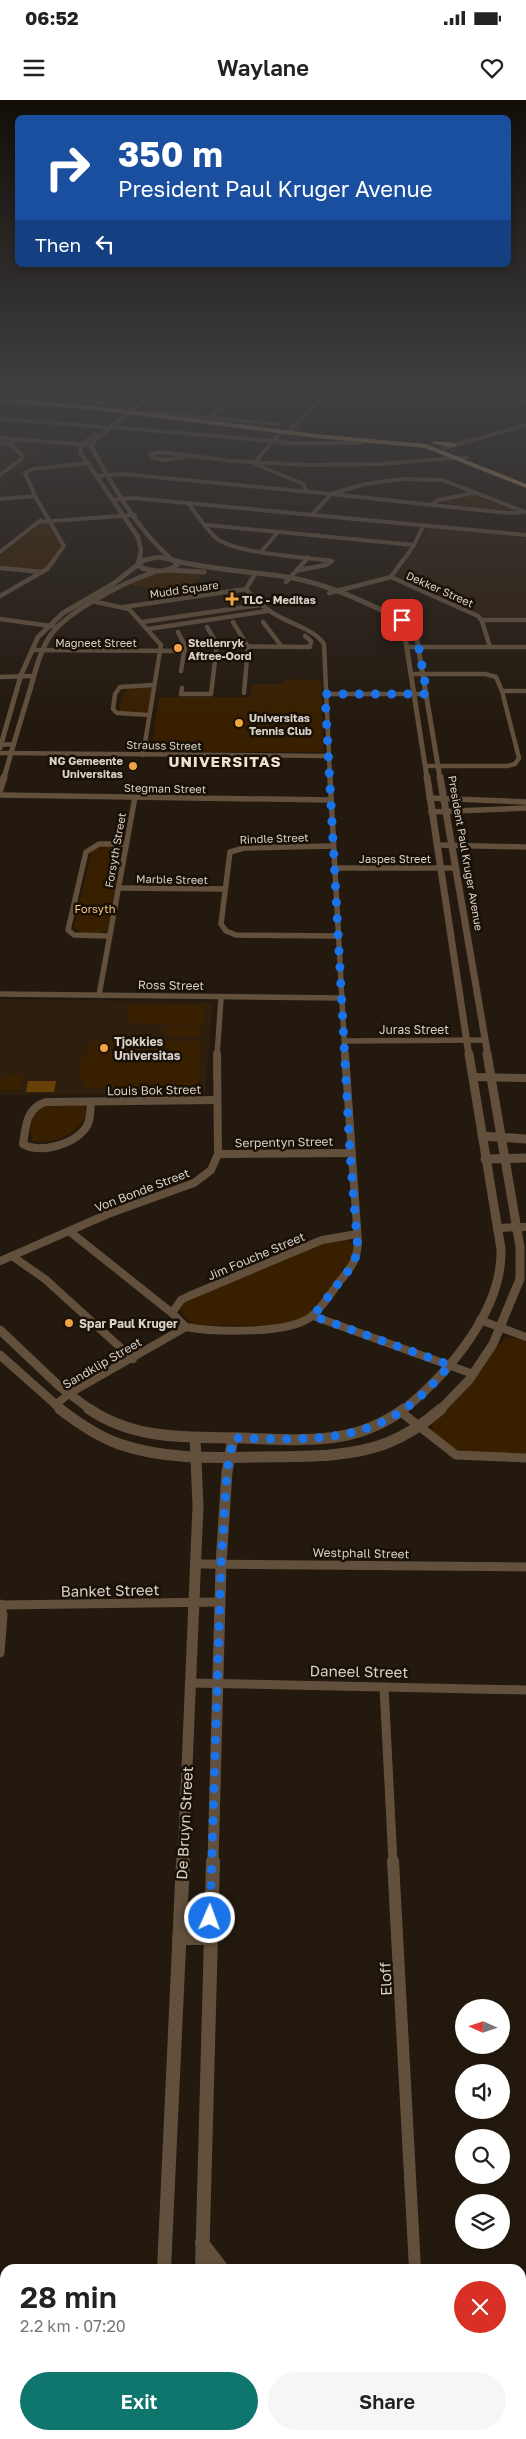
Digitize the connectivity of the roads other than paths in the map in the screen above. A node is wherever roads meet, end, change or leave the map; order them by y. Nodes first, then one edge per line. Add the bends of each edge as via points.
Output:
1 (36, 499) edge
2 (123, 499) edge
3 (125, 499) edge
4 (127, 499) edge
5 (325, 499) edge
6 (388, 499) edge
7 (442, 499) edge
8 (489, 499) edge
9 (113, 500) joint
10 (189, 504) junction
11 (434, 504) junction
12 (135, 515) junction
13 (312, 515) junction
14 (46, 516) junction
15 (124, 516) junction
16 (51, 521) junction
17 (38, 522) junction
18 (143, 526) junction
19 (207, 526) junction
20 (423, 526) junction
21 (131, 527) junction
22 (278, 532) junction
23 (526, 535) edge
24 (414, 545) junction
25 (0, 552) edge
26 (262, 552) junction
27 (308, 557) junction
28 (173, 559) junction
29 (138, 562) junction
30 (0, 568) edge
31 (164, 570) junction
32 (299, 570) junction
33 (43, 571) junction
34 (254, 576) junction
35 (391, 577) junction
36 (288, 580) junction
37 (246, 589) junction
38 (333, 592) junction
39 (0, 596) edge
40 (86, 600) junction
41 (94, 601) junction
42 (260, 606) junction
43 (124, 607) junction
44 (266, 611) junction
45 (0, 619) edge
46 (482, 620) junction
47 (526, 620) edge
48 (142, 622) junction
49 (233, 622) dead end
50 (263, 622) dead end
51 (47, 626) junction
52 (58, 627) junction
53 (207, 627) dead end
54 (148, 629) junction
55 (178, 632) dead end
56 (305, 636) dead end
57 (217, 647) junction
58 (248, 647) junction
59 (282, 647) junction
60 (408, 647) junction
61 (420, 647) junction
62 (490, 647) junction
63 (526, 647) edge
64 (185, 649) junction
65 (32, 650) junction
66 (43, 650) junction
67 (161, 650) junction
68 (182, 671) dead end
69 (412, 674) junction
70 (424, 674) junction
71 (22, 676) junction
72 (34, 676) junction
73 (0, 677) edge
74 (153, 685) junction
75 (182, 688) dead end
76 (502, 691) junction
77 (526, 691) edge
78 (244, 693) dead end
79 (325, 694) junction
80 (415, 694) junction
81 (427, 694) junction
82 (149, 715) junction
83 (14, 744) junction
84 (0, 746) edge
85 (516, 747) junction
86 (526, 747) edge
87 (0, 753) edge
88 (12, 753) junction
89 (143, 754) junction
90 (328, 756) junction
91 (426, 766) junction
92 (439, 766) junction
93 (0, 790) edge
94 (0, 795) edge
95 (135, 797) junction
96 (429, 798) junction
97 (444, 798) junction
98 (330, 800) junction
99 (526, 802) edge
100 (526, 808) edge
101 (431, 812) junction
102 (447, 812) junction
103 (125, 844) junction
104 (437, 845) junction
105 (452, 845) junction
106 (333, 846) junction
107 (526, 847) edge
108 (335, 868) junction
109 (441, 868) junction
110 (455, 868) junction
111 (119, 888) junction
112 (225, 889) junction
113 (109, 936) junction
114 (338, 936) junction
115 (469, 947) junction
116 (454, 948) junction
117 (0, 994) edge
118 (99, 995) junction
119 (220, 998) junction
120 (341, 998) junction
121 (468, 1040) junction
122 (484, 1040) junction
123 (345, 1041) junction
124 (490, 1076) junction
125 (473, 1077) junction
126 (526, 1078) edge
127 (217, 1100) junction
128 (91, 1102) junction
129 (482, 1136) junction
130 (501, 1136) junction
131 (526, 1139) edge
132 (350, 1153) junction
133 (218, 1154) junction
134 (526, 1158) edge
135 (485, 1159) junction
136 (504, 1160) junction
137 (516, 1227) junction
138 (526, 1227) edge
139 (497, 1228) junction
140 (69, 1231) junction
141 (357, 1234) junction
142 (12, 1256) junction
143 (0, 1262) edge
144 (172, 1313) junction
145 (313, 1316) junction
146 (480, 1320) junction
147 (186, 1326) junction
148 (500, 1326) junction
149 (0, 1330) edge
150 (526, 1338) edge
151 (0, 1354) edge
152 (133, 1359) junction
153 (450, 1365) junction
154 (473, 1374) junction
155 (70, 1393) junction
156 (55, 1404) junction
157 (401, 1412) junction
158 (420, 1425) junction
159 (195, 1438) junction
160 (233, 1438) junction
161 (194, 1457) junction
162 (229, 1458) junction
163 (526, 1458) edge
164 (196, 1564) junction
165 (221, 1564) junction
166 (526, 1567) edge
167 (195, 1602) junction
168 (220, 1602) junction
169 (1, 1605) edge
170 (0, 1653) edge
171 (217, 1682) junction
172 (191, 1683) junction
173 (384, 1687) junction
174 (526, 1690) edge
175 (179, 1938) junction
176 (209, 1938) junction
177 (202, 2243) junction
178 (164, 2264) edge
179 (202, 2264) edge
180 (218, 2264) edge
181 (415, 2264) edge

1 - 14 street
2 - 9 street
3 - 12 street
4 - 10 street
5 - 13 street
6 - 11 street
7 - 11 street
8 - 11 street via 525,512 514,514
9 - 15 street
10 - 13 street
10 - 19 street
12 - 15 street
12 - 18 street
13 - 20 street
14 - 16 street
14 - 17 street
15 - 16 street
15 - 21 street
16 - 17 street
16 - 33 street via 64,546
17 - 25 street
18 - 21 street
18 - 28 street via 154,544
19 - 22 street
19 - 26 street via 220,541
20 - 23 street
20 - 24 street
21 - 29 street via 140,542
22 - 24 street
22 - 26 street
24 - 35 street
26 - 27 street
27 - 32 street
27 - 32 street via 332,562
28 - 29 street, President Paul Kruger Avenue via 152,557
28 - 31 street via 176,566
28 - 34 street, President Paul Kruger Avenue
29 - 31 street via 142,568
29 - 40 street via 127,574
30 - 33 street
31 - 34 street, President Paul Kruger Avenue
31 - 41 street, President Paul Kruger Avenue via 136,578
32 - 36 street
33 - 39 street
34 - 36 street, President Paul Kruger Avenue
34 - 37 street
35 - 38 street
35 - 46 street, Dekker Street via 469,610
36 - 38 street, President Paul Kruger Avenue
37 - 42 street
37 - 43 street, Mudd Square
38 - 60 street, President Paul Kruger Avenue via 402,626
38 - 61 street, President Paul Kruger Avenue via 412,624
40 - 41 street
40 - 51 street
41 - 43 street
41 - 52 street, President Paul Kruger Avenue
42 - 44 street
42 - 48 street
43 - 48 street
44 - 54 street
44 - 79 street via 322,640
45 - 51 street
46 - 47 street
46 - 62 street, Dekker Street
48 - 54 street
49 - 58 street
50 - 59 street
51 - 52 street
51 - 65 street
52 - 66 street, President Paul Kruger Avenue
53 - 57 street
54 - 67 street via 159,642
55 - 64 street
56 - 59 street, Magneet Street via 311,641 310,647
57 - 58 street, Magneet Street
57 - 64 street, Magneet Street
57 - 75 street via 211,694 181,694
58 - 59 street, Magneet Street
58 - 78 street
60 - 61 street
60 - 69 street, President Paul Kruger Avenue
61 - 62 street
61 - 70 street, President Paul Kruger Avenue
62 - 63 street
64 - 67 street, Magneet Street
64 - 68 street
65 - 66 street, Magneet Street
65 - 71 street
66 - 67 street, Magneet Street
66 - 72 street, President Paul Kruger Avenue
67 - 74 street
69 - 70 street
69 - 80 street, President Paul Kruger Avenue
70 - 76 street via 490,675 498,679
70 - 81 street, President Paul Kruger Avenue
71 - 72 street
71 - 73 street
71 - 84 street
72 - 83 street, President Paul Kruger Avenue
74 - 82 street
74 - 82 street via 120,687 113,709 117,713
76 - 77 street
76 - 85 street
79 - 80 street
79 - 90 street
80 - 81 street
80 - 91 street, President Paul Kruger Avenue
81 - 92 street, President Paul Kruger Avenue
82 - 89 street
83 - 84 street
83 - 88 street, President Paul Kruger Avenue
85 - 86 street
85 - 92 street via 519,758 512,765
87 - 88 street, Strauss Street
88 - 89 street, Strauss Street
88 - 93 street, President Paul Kruger Avenue
89 - 90 street, Strauss Street
90 - 98 street
91 - 92 street
91 - 96 street, President Paul Kruger Avenue
92 - 97 street, President Paul Kruger Avenue
94 - 95 street, Stegman Street
95 - 98 street, Stegman Street
95 - 103 street, Forsyth Street
96 - 97 street
96 - 101 street, President Paul Kruger Avenue
97 - 99 street
97 - 102 street, President Paul Kruger Avenue
98 - 106 street
100 - 102 street
101 - 102 street
101 - 104 street, President Paul Kruger Avenue
102 - 105 street, President Paul Kruger Avenue
103 - 111 street, Forsyth Street
103 - 113 street via 89,847 68,930 74,935
104 - 105 street
104 - 109 street, President Paul Kruger Avenue
105 - 107 street
105 - 110 street, President Paul Kruger Avenue
106 - 108 street
106 - 112 street, Rindle Street via 235,849 229,855
108 - 109 street, Jaspes Street
108 - 114 street
109 - 110 street, Jaspes Street
109 - 116 street, President Paul Kruger Avenue
110 - 115 street, President Paul Kruger Avenue
111 - 112 street, Marble Street
111 - 113 street, Forsyth Street
112 - 114 street, Rindle Street via 221,924 230,933
113 - 118 street, Forsyth Street
114 - 120 street
115 - 116 street
115 - 122 street, President Paul Kruger Avenue
116 - 121 street, President Paul Kruger Avenue
117 - 118 street, Ross Street
118 - 119 street, Ross Street
119 - 120 street, Ross Street
119 - 127 street
120 - 123 street
121 - 122 street, Juras Street
121 - 123 street, Juras Street
121 - 125 street, President Paul Kruger Avenue
122 - 124 street, President Paul Kruger Avenue
123 - 132 street
124 - 125 street
124 - 126 street
124 - 130 street, President Paul Kruger Avenue
125 - 129 street, President Paul Kruger Avenue
127 - 128 street, Louis Bok Street
127 - 133 street
128 - 128 street, Louis Bok Street via 35,1105 23,1144 30,1149 42,1150 79,1134 89,1121
129 - 130 street
129 - 135 street, President Paul Kruger Avenue
130 - 131 street
130 - 136 street, President Paul Kruger Avenue
132 - 133 street, Serpentyn Street
132 - 141 street
133 - 140 street, Von Bonde Street via 211,1170 201,1180
134 - 136 street
135 - 136 street
135 - 139 street, President Paul Kruger Avenue
136 - 137 street, President Paul Kruger Avenue
137 - 138 street
137 - 139 street
137 - 148 street, President Paul Kruger Avenue via 521,1278
139 - 146 street, President Paul Kruger Avenue via 502,1264 499,1281
140 - 142 street, Von Bonde Street
140 - 144 street
141 - 144 street, Jim Fouche Street via 322,1240 189,1296
141 - 145 street via 357,1258
142 - 143 street, Von Bonde Street
142 - 152 street via 45,1279
144 - 147 street
145 - 147 street via 281,1328 197,1329
145 - 153 street
146 - 148 street
146 - 153 street, President Paul Kruger Avenue
147 - 152 street, Sandklip Street
148 - 150 street
148 - 154 street, President Paul Kruger Avenue via 494,1345
149 - 155 street, President Paul Kruger Avenue
151 - 156 street, President Paul Kruger Avenue
152 - 155 street, Sandklip Street
153 - 154 street
153 - 157 street, President Paul Kruger Avenue
154 - 158 street, President Paul Kruger Avenue via 452,1399
155 - 156 street, Sandklip Street
155 - 159 street, President Paul Kruger Avenue via 96,1413 128,1428
156 - 161 street, President Paul Kruger Avenue via 73,1419 116,1443 160,1454
157 - 158 street
157 - 160 street, President Paul Kruger Avenue via 364,1430 342,1436
158 - 162 street, President Paul Kruger Avenue via 388,1442 346,1453
158 - 163 street via 456,1455
159 - 160 street, President Paul Kruger Avenue
159 - 161 street, De Bruyn Street
160 - 162 street, De Bruyn Street
161 - 162 street, President Paul Kruger Avenue
161 - 164 street, De Bruyn Street via 198,1506
162 - 165 street, De Bruyn Street
164 - 165 street, Westphall Street
164 - 167 street, De Bruyn Street
165 - 166 street, Westphall Street
165 - 168 street, De Bruyn Street
167 - 168 street, Banket Street
167 - 169 street, Banket Street
167 - 172 street, De Bruyn Street
168 - 171 street, De Bruyn Street
169 - 170 street
171 - 172 street, Daneel Street
171 - 173 street, Daneel Street
171 - 176 street, De Bruyn Street
172 - 175 street, De Bruyn Street
173 - 174 street, Daneel Street
173 - 181 street, Eloff
175 - 176 street
175 - 178 street, De Bruyn Street
176 - 177 street, De Bruyn Street
177 - 179 street, De Bruyn Street
177 - 180 street

